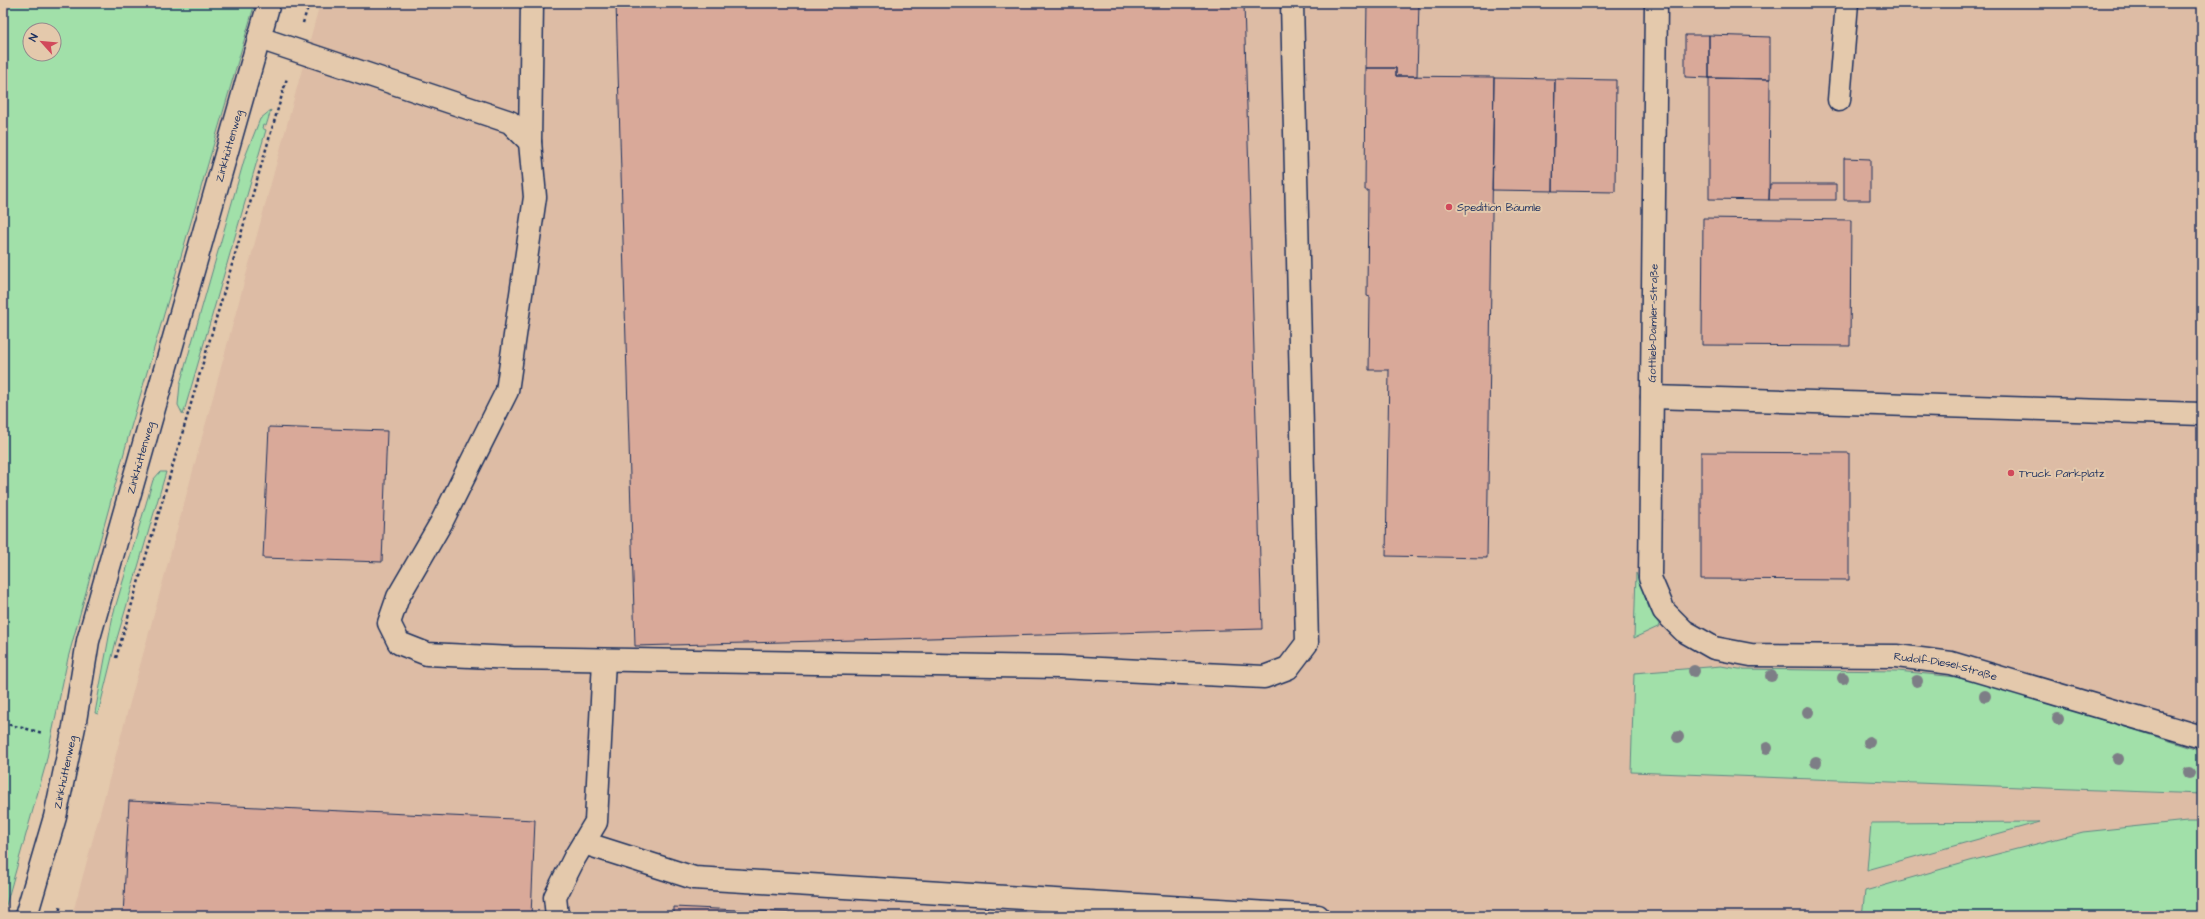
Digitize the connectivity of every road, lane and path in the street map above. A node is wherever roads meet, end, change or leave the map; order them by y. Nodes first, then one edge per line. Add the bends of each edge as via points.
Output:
1 (269, 3) edge
2 (309, 3) edge
3 (532, 3) edge
4 (1292, 3) edge
5 (1656, 3) edge
6 (1847, 3) edge
7 (259, 38) junction
8 (295, 50) junction
9 (1839, 100) dead end
10 (530, 142) junction
11 (1652, 397) junction
12 (2202, 414) edge
13 (1684, 631) joint
14 (604, 660) junction
15 (115, 661) dead end
16 (3, 723) edge
17 (2202, 737) edge
18 (71, 740) junction
19 (584, 843) junction
20 (62, 901) dead end
21 (26, 916) edge
22 (58, 916) edge
23 (557, 916) edge
24 (1318, 916) edge

1 - 7 street, Zinkhüttenweg
2 - 8 path
3 - 10 street
4 - 14 street via 1306,643 1288,668 1264,677 1060,667
5 - 11 street, Gottlieb-Daimler-Straße
6 - 9 street
7 - 8 street
7 - 18 street, Zinkhüttenweg via 88,641
8 - 10 street via 510,122
8 - 15 path
10 - 14 street via 534,197 507,391 441,523 398,597 389,623 399,643 427,654
11 - 12 street
11 - 13 street, Gottlieb-Daimler-Straße via 1650,578 1664,611
13 - 17 street, Rudolf-Diesel-Straße via 1714,648 1751,655 1897,656 1951,663
14 - 19 street via 596,822
16 - 18 path
18 - 21 street, Zinkhüttenweg via 55,817
19 - 23 street via 556,897
19 - 24 street via 694,878
20 - 22 path

